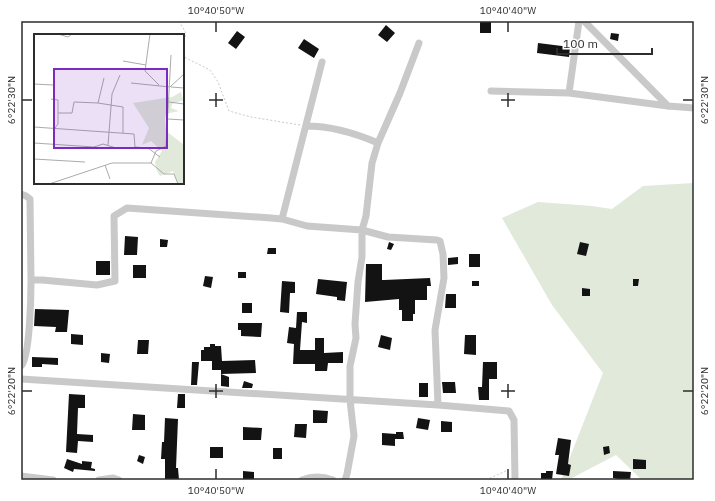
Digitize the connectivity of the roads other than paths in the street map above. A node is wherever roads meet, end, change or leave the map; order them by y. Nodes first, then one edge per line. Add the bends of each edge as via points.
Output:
1 (580, 21) edge
2 (584, 21) edge
3 (419, 43) dead end
4 (322, 62) dead end
5 (491, 91) dead end
6 (569, 93) junction
7 (668, 106) junction
8 (694, 108) edge
9 (306, 126) junction
10 (378, 143) junction
11 (21, 194) edge
12 (282, 220) junction
13 (362, 230) junction
14 (31, 280) junction
15 (21, 366) edge
16 (21, 379) edge
17 (350, 400) junction
18 (438, 405) junction
19 (21, 476) edge
20 (53, 480) edge
21 (99, 480) edge
22 (119, 480) edge
23 (302, 480) edge
24 (333, 480) edge
25 (344, 480) edge
26 (515, 480) edge

1 - 6 street
2 - 7 street
3 - 10 street
4 - 9 street
5 - 6 street
6 - 7 street
7 - 8 street
9 - 10 street via 339,129
9 - 12 street
10 - 13 street via 372,163
11 - 14 street via 30,199
12 - 13 street via 307,226
12 - 14 street via 127,208 114,216 115,281 98,285
13 - 17 street via 356,338 350,366
13 - 18 street via 388,237 437,240 441,243 444,278 435,330
14 - 15 street via 27,350
16 - 17 street
17 - 18 street
17 - 25 street via 354,436
18 - 26 street via 509,411 514,420
19 - 20 street
21 - 22 street
23 - 24 street via 311,477

